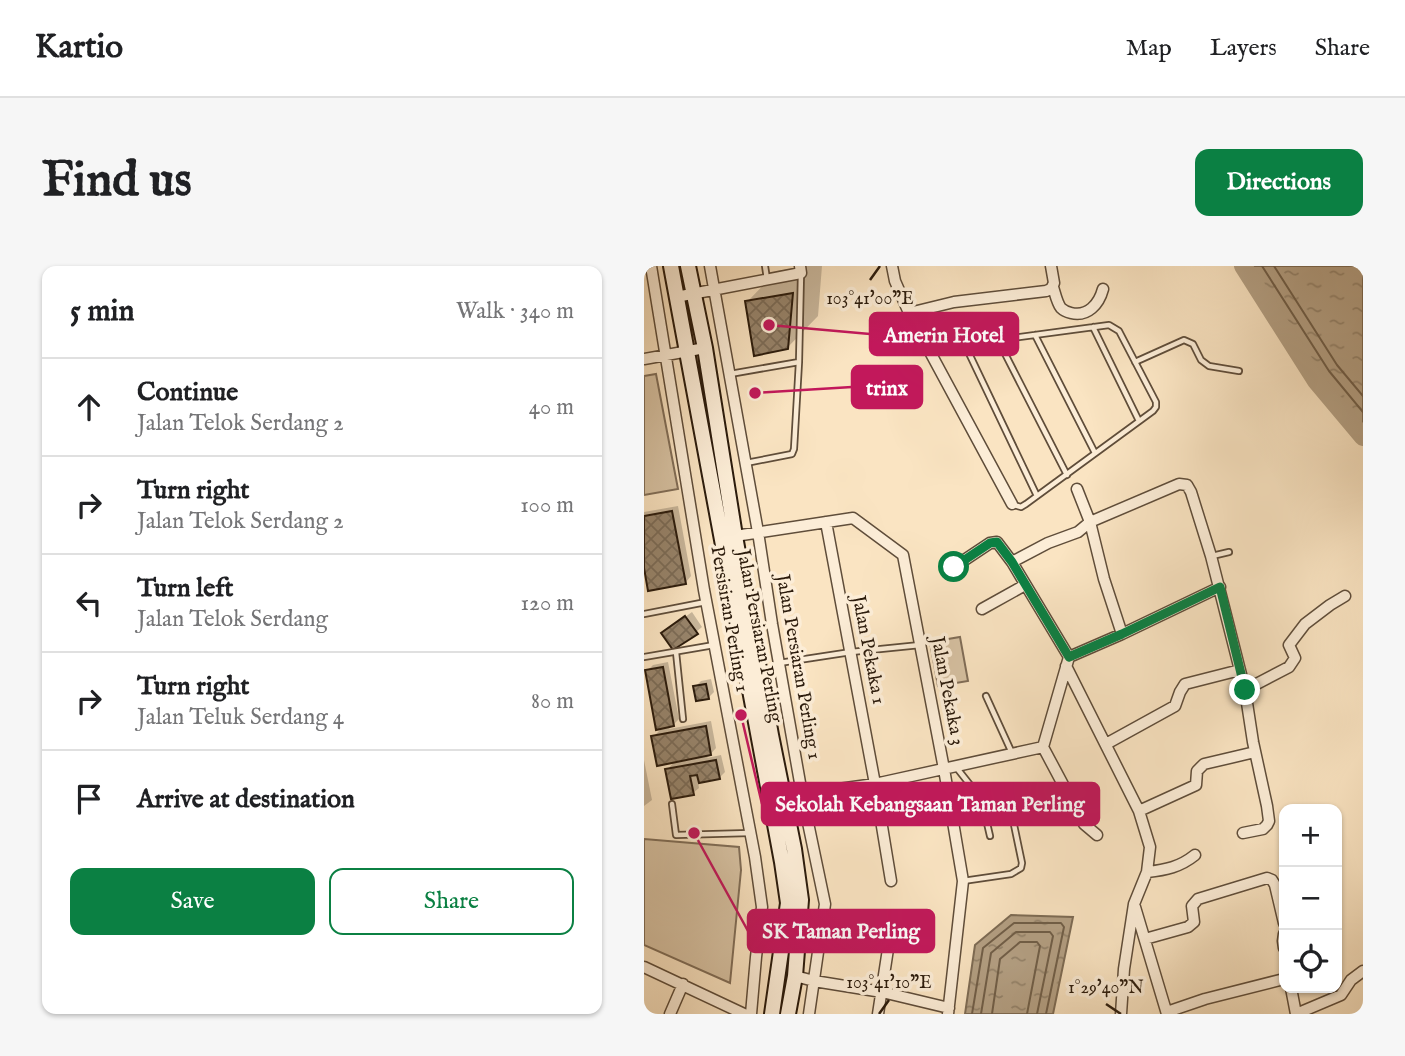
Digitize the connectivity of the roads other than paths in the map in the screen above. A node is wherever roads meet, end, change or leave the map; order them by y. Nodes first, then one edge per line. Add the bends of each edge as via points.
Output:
1 (651, 266) edge
2 (671, 266) edge
3 (688, 266) edge
4 (710, 266) edge
5 (765, 266) edge
6 (892, 266) edge
7 (1051, 266) edge
8 (801, 270) edge
9 (767, 280) junction
10 (1053, 287) junction
11 (1103, 289) dead end
12 (715, 290) junction
13 (693, 294) junction
14 (676, 297) junction
15 (909, 313) junction
16 (1093, 327) junction
17 (1035, 335) junction
18 (998, 340) junction
19 (965, 345) junction
20 (705, 348) junction
21 (929, 349) junction
22 (686, 352) junction
23 (665, 355) junction
24 (644, 359) edge
25 (799, 362) junction
26 (1135, 362) junction
27 (1239, 371) dead end
28 (730, 374) junction
29 (1139, 421) junction
30 (1096, 453) junction
31 (746, 463) junction
32 (1067, 475) junction
33 (1077, 489) dead end
34 (1037, 496) junction
35 (1012, 504) joint
36 (826, 522) junction
37 (1090, 522) junction
38 (758, 532) junction
39 (735, 536) junction
40 (1229, 552) dead end
41 (1211, 556) junction
42 (1012, 562) junction
43 (949, 574) dead end
44 (1026, 585) junction
45 (1220, 587) junction
46 (1345, 596) dead end
47 (707, 601) junction
48 (982, 609) dead end
49 (644, 614) edge
50 (1122, 634) junction
51 (920, 644) junction
52 (715, 645) junction
53 (676, 652) junction
54 (850, 652) junction
55 (644, 657) edge
56 (1068, 662) junction
57 (778, 663) junction
58 (1240, 670) junction
59 (1245, 690) junction
60 (986, 696) dead end
61 (683, 719) dead end
62 (1106, 744) junction
63 (1043, 747) junction
64 (1255, 752) junction
65 (1013, 754) junction
66 (956, 766) junction
67 (944, 769) junction
68 (875, 784) junction
69 (802, 794) junction
70 (672, 804) dead end
71 (1139, 811) junction
72 (1013, 820) dead end
73 (751, 833) junction
74 (1243, 833) dead end
75 (1097, 835) dead end
76 (990, 836) dead end
77 (1195, 855) dead end
78 (1147, 872) junction
79 (891, 881) dead end
80 (963, 881) junction
81 (1279, 902) edge
82 (1134, 904) junction
83 (892, 923) dead end
84 (1145, 939) junction
85 (644, 967) edge
86 (1363, 971) edge
87 (795, 976) junction
88 (1279, 980) edge
89 (814, 981) junction
90 (682, 984) junction
91 (882, 992) junction
92 (1292, 993) edge
93 (948, 1011) edge
94 (1167, 1013) edge
95 (670, 1014) edge
96 (744, 1014) edge
97 (751, 1014) edge
98 (772, 1014) edge
99 (788, 1014) edge
100 (809, 1014) edge
101 (878, 1014) edge
102 (1121, 1014) edge
103 (1296, 1014) edge

1 - 23 street, Persisiran Perling 1
2 - 14 main road, Jalan Persiaran Perling
3 - 13 main road, Jalan Persiaran Perling
4 - 12 street
5 - 9 lane
6 - 15 street
7 - 10 street
8 - 9 street
8 - 25 lane
9 - 12 street
10 - 11 street via 1061,307 1079,314 1095,307
10 - 15 street
12 - 13 street
12 - 28 street
13 - 14 street
13 - 20 main road, Jalan Persiaran Perling
14 - 22 main road, Jalan Persiaran Perling
15 - 21 street
16 - 17 lane
16 - 26 lane via 1109,325 1119,331
16 - 29 lane
17 - 18 lane
17 - 30 lane
18 - 19 lane
18 - 32 lane
19 - 21 lane
19 - 34 lane
20 - 22 street
20 - 39 main road, Jalan Persiaran Perling
21 - 35 street
22 - 23 street
22 - 98 main road, Jalan Persiaran Perling via 788,903
23 - 24 street
23 - 47 street, Persisiran Perling 1
25 - 28 lane
25 - 31 lane via 792,454
26 - 27 lane via 1184,340 1193,344 1209,366
26 - 29 lane via 1156,402 1153,411
28 - 31 street
29 - 30 lane
30 - 32 lane
31 - 38 street
32 - 34 lane
33 - 37 street
34 - 35 lane via 1021,507
36 - 38 street, Jalan Pekaka 3
36 - 51 street, Jalan Pekaka 3 via 853,518 903,555
36 - 54 street, Jalan Pekaka 1
37 - 41 street via 1178,484 1187,485
37 - 42 street
37 - 50 street
38 - 39 street, Jalan Pekaka 3
38 - 57 street, Jalan Persiaran Perling 1
39 - 87 main road, Jalan Persiaran Perling via 801,900
40 - 41 lane
41 - 45 street
42 - 43 street via 1001,545 993,542
42 - 44 street
44 - 48 street
44 - 56 street
45 - 50 street
45 - 58 street
46 - 59 street via 1305,624 1290,645 1295,658 1289,667
47 - 49 lane
47 - 52 street, Persisiran Perling 1
50 - 56 street
51 - 54 lane
51 - 67 street, Jalan Pekaka 3
52 - 53 lane
52 - 73 street, Persisiran Perling 1
53 - 55 lane
53 - 61 lane
54 - 57 lane
54 - 68 street, Jalan Pekaka 1
56 - 62 street
56 - 63 street
57 - 69 street, Jalan Persiaran Perling 1
58 - 59 street
58 - 62 street via 1185,684 1175,706
59 - 64 street
60 - 65 lane
62 - 71 street
63 - 65 street
63 - 75 street via 1084,824
64 - 71 street via 1204,764 1196,785
64 - 74 street via 1269,821 1263,829
65 - 66 street
66 - 67 street
66 - 76 lane via 983,806
67 - 68 street
67 - 80 street, Jalan Pekaka 3
68 - 69 street
68 - 79 street, Jalan Pekaka 1
69 - 89 street, Jalan Persiaran Perling 1 via 825,904
70 - 73 lane via 676,835
71 - 78 street via 1150,847
72 - 80 lane via 1021,868 1011,874
73 - 97 street, Persisiran Perling 1 via 762,907
77 - 78 street via 1168,870
78 - 82 street
80 - 93 street, Jalan Pekaka 3
81 - 84 street via 1275,885 1267,878 1198,899 1192,906 1194,922 1188,927
82 - 84 street
82 - 102 street
83 - 91 street
84 - 94 street
85 - 90 street
86 - 103 street via 1341,995
87 - 89 street
87 - 99 main road, Jalan Persiaran Perling
88 - 94 street
89 - 91 street
89 - 100 street, Jalan Persiaran Perling 1
90 - 95 street
90 - 96 street
91 - 93 street
91 - 101 street
92 - 103 street

